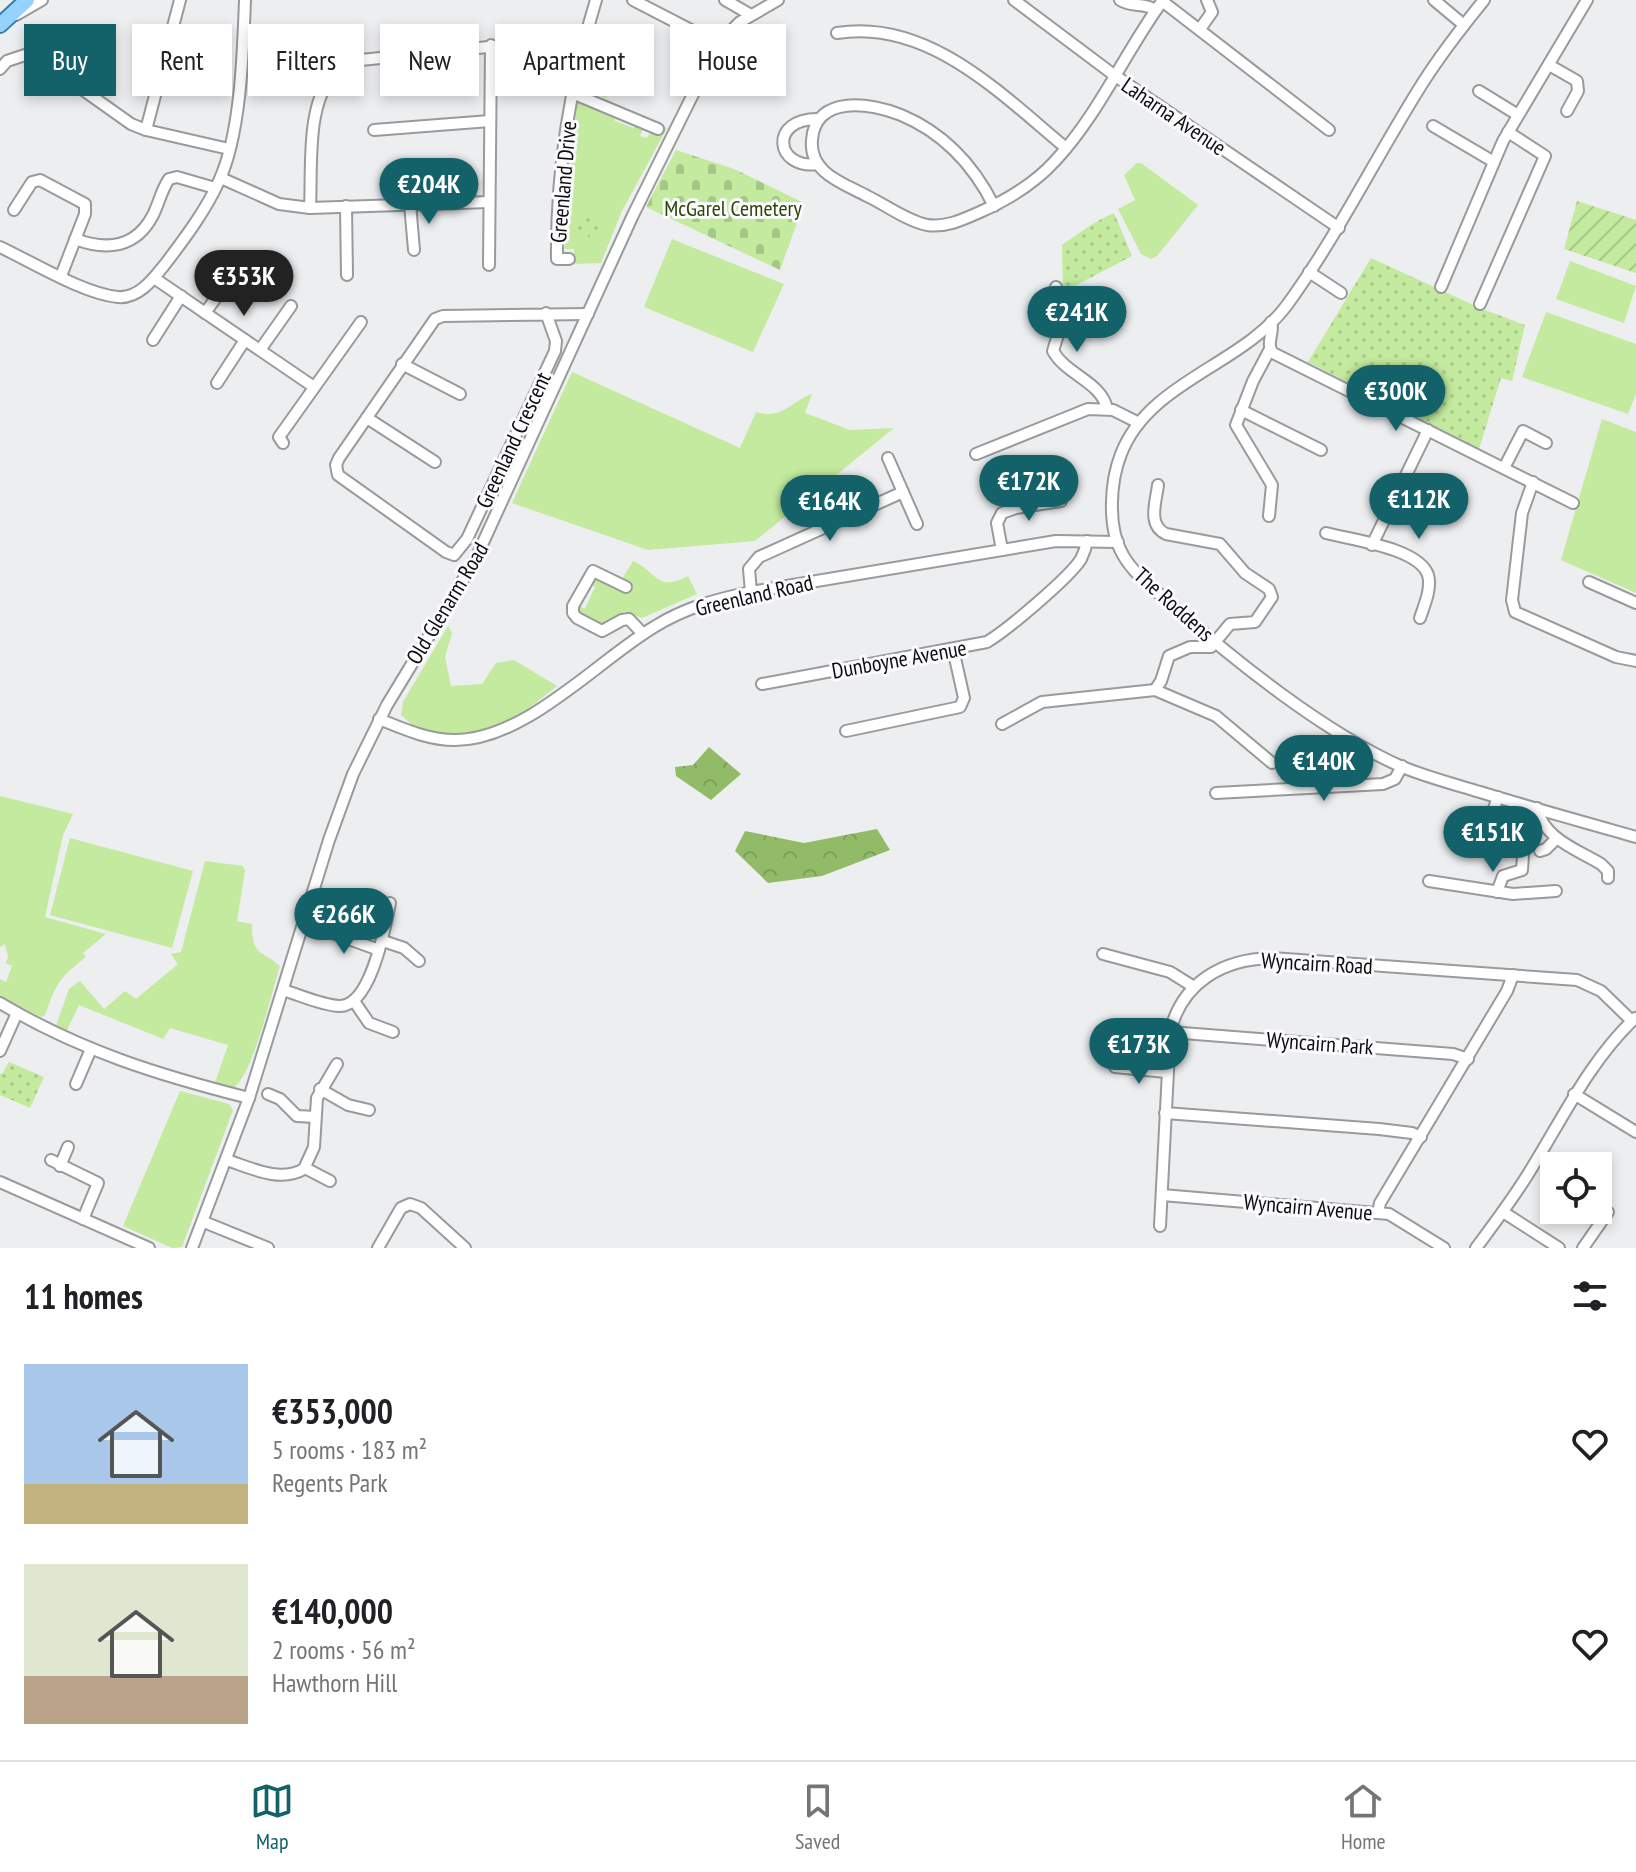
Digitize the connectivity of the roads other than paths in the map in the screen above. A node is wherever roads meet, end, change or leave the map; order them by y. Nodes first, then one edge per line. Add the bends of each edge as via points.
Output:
1 (27, 0) edge
2 (42, 0) edge
3 (180, 0) edge
4 (245, 0) edge
5 (596, 0) edge
6 (633, 0) edge
7 (725, 0) edge
8 (778, 0) edge
9 (1014, 0) edge
10 (1120, 0) edge
11 (1207, 0) edge
12 (1434, 0) edge
13 (1484, 0) edge
14 (1587, 0) edge
15 (1160, 4) edge
16 (751, 15) junction
17 (5, 21) edge
18 (589, 24) edge
19 (679, 24) edge
20 (739, 24) edge
21 (1464, 25) junction
22 (1200, 29) junction
23 (837, 33) dead end
24 (491, 45) junction
25 (495, 45) edge
26 (1549, 65) junction
27 (0, 69) edge
28 (1114, 75) junction
29 (1479, 91) dead end
30 (572, 96) edge
31 (579, 96) edge
32 (693, 96) edge
33 (1567, 111) dead end
34 (1518, 115) junction
35 (819, 119) junction
36 (490, 121) junction
37 (1433, 126) dead end
38 (658, 129) dead end
39 (146, 130) junction
40 (374, 130) dead end
41 (1329, 130) dead end
42 (1508, 132) junction
43 (1066, 148) junction
44 (229, 149) junction
45 (1494, 162) junction
46 (818, 164) junction
47 (218, 183) junction
48 (489, 202) junction
49 (410, 204) junction
50 (346, 206) junction
51 (994, 206) junction
52 (310, 208) junction
53 (14, 210) dead end
54 (1339, 228) junction
55 (75, 239) junction
56 (0, 247) edge
57 (414, 250) dead end
58 (569, 259) dead end
59 (489, 265) dead end
60 (1309, 272) junction
61 (347, 275) dead end
62 (61, 276) junction
63 (154, 278) junction
64 (228, 281) dead end
65 (1056, 287) dead end
66 (1441, 287) dead end
67 (1341, 293) dead end
68 (181, 296) junction
69 (1480, 304) dead end
70 (291, 306) dead end
71 (205, 313) junction
72 (546, 313) junction
73 (588, 314) junction
74 (361, 322) dead end
75 (1271, 322) junction
76 (153, 340) dead end
77 (245, 340) junction
78 (1270, 349) junction
79 (260, 350) junction
80 (402, 364) junction
81 (217, 383) dead end
82 (314, 387) junction
83 (460, 394) dead end
84 (1107, 409) junction
85 (1241, 410) junction
86 (367, 418) junction
87 (1139, 423) junction
88 (1428, 430) junction
89 (283, 443) dead end
90 (1546, 443) dead end
91 (1321, 450) dead end
92 (976, 454) dead end
93 (888, 458) dead end
94 (435, 462) dead end
95 (1504, 468) junction
96 (1533, 482) junction
97 (1158, 485) dead end
98 (903, 492) junction
99 (1061, 501) dead end
100 (1573, 503) dead end
101 (1269, 516) dead end
102 (917, 524) dead end
103 (1326, 533) dead end
104 (1087, 541) junction
105 (1118, 542) junction
106 (1372, 545) junction
107 (1002, 550) junction
108 (1589, 582) dead end
109 (626, 587) dead end
110 (751, 592) junction
111 (1636, 603) edge
112 (1420, 618) dead end
113 (643, 634) junction
114 (1215, 642) junction
115 (953, 649) junction
116 (1636, 661) edge
117 (762, 684) dead end
118 (1155, 690) junction
119 (379, 719) junction
120 (1002, 724) dead end
121 (846, 731) dead end
122 (1272, 763) dead end
123 (1402, 766) junction
124 (1216, 793) dead end
125 (1498, 797) junction
126 (1537, 808) junction
127 (1636, 837) edge
128 (1557, 838) junction
129 (1540, 851) dead end
130 (1608, 878) dead end
131 (1433, 879) dead end
132 (1497, 892) junction
133 (1554, 895) dead end
134 (390, 903) dead end
135 (321, 929) dead end
136 (381, 945) junction
137 (1103, 954) dead end
138 (419, 961) dead end
139 (1513, 975) junction
140 (1194, 987) junction
141 (283, 990) junction
142 (354, 1001) junction
143 (0, 1003) edge
144 (17, 1013) junction
145 (1634, 1018) edge
146 (393, 1032) dead end
147 (1170, 1032) junction
148 (91, 1049) junction
149 (0, 1051) edge
150 (1468, 1059) junction
151 (337, 1064) dead end
152 (1115, 1067) dead end
153 (1166, 1072) junction
154 (76, 1084) dead end
155 (320, 1089) junction
156 (268, 1094) dead end
157 (1574, 1094) junction
158 (249, 1098) junction
159 (369, 1110) dead end
160 (1165, 1113) junction
161 (315, 1117) junction
162 (1636, 1132) edge
163 (1421, 1137) junction
164 (68, 1147) dead end
165 (227, 1160) junction
166 (305, 1168) junction
167 (330, 1181) dead end
168 (0, 1182) edge
169 (1162, 1195) junction
170 (1378, 1212) junction
171 (1503, 1212) junction
172 (83, 1219) junction
173 (204, 1222) junction
174 (1600, 1224) edge
175 (1160, 1226) dead end
176 (244, 1244) edge
177 (149, 1248) edge
178 (192, 1248) edge
179 (268, 1248) edge
180 (378, 1248) edge
181 (465, 1248) edge
182 (1444, 1248) edge
183 (1476, 1248) edge
184 (1559, 1248) edge
185 (1583, 1248) edge

1 - 17 main road
2 - 17 street
3 - 39 street
4 - 44 street
5 - 18 street, Greenland Drive
6 - 19 street
7 - 16 street
8 - 16 street, Old Glenarm Road
9 - 28 street, Laharna Avenue
10 - 15 street
11 - 22 street via 1212,12
12 - 21 street
13 - 21 street, The Roddens
14 - 26 street
15 - 22 street
15 - 28 street
16 - 20 street, Old Glenarm Road
21 - 54 street, The Roddens via 1420,87
22 - 41 street
23 - 43 street via 885,33 945,56 982,78
24 - 25 street
24 - 36 street
24 - 52 street via 351,61 331,78 315,113
26 - 33 street via 1577,81 1578,91
26 - 34 street
27 - 39 street via 31,53
28 - 43 street
28 - 54 street, Laharna Avenue
29 - 34 street
30 - 58 street, Greenland Drive via 556,229 557,259
31 - 38 street
32 - 73 street, Old Glenarm Road
34 - 42 street
35 - 46 street via 811,142
35 - 46 street via 791,125 783,142 792,158
35 - 51 street via 837,106 855,105 916,122 963,158
36 - 40 street
36 - 48 street
37 - 45 street
39 - 44 street
42 - 45 street
42 - 69 street via 1545,156
43 - 51 street via 1039,175
44 - 47 street
45 - 66 street
46 - 51 street via 829,176 931,225
47 - 52 street via 279,204
47 - 55 street via 169,179 153,215 135,238 98,247
47 - 63 street
48 - 49 street
48 - 59 street
49 - 50 street
49 - 57 street
50 - 52 street
50 - 61 street
53 - 55 street via 32,182 40,180 85,204
54 - 60 street, The Roddens
55 - 62 street
56 - 62 street
60 - 67 street
60 - 75 street, The Roddens
62 - 63 street via 120,298 136,294
63 - 68 street
64 - 71 street
65 - 84 street via 1060,328 1053,351 1102,395
68 - 71 street
68 - 76 street
70 - 79 street
71 - 77 street
72 - 73 street, Greenland Crescent
72 - 80 street, Greenland Crescent via 443,316 430,324
72 - 86 street, Greenland Crescent via 555,351 467,539 454,555 338,475 339,458
73 - 119 street, Old Glenarm Road via 475,560
74 - 82 street
75 - 78 street
75 - 87 street, The Roddens via 1234,354 1162,398
77 - 79 street
77 - 81 street
78 - 85 street
78 - 88 street
79 - 82 street
80 - 83 street
80 - 86 street, Greenland Crescent
82 - 89 street via 279,437
84 - 87 street
84 - 92 street via 1085,409
85 - 91 street
85 - 101 street via 1238,432 1272,485
86 - 94 street
87 - 105 street, The Roddens via 1116,466
88 - 95 street
88 - 106 street
90 - 95 street via 1523,431
93 - 98 street
95 - 96 street
96 - 100 street
96 - 116 street via 1522,513 1515,612
97 - 114 street via 1158,530 1219,543 1271,592 1257,621 1229,625
98 - 102 street
98 - 110 street via 759,557 749,569
99 - 107 street via 1002,513 997,523
103 - 106 street
104 - 105 street, Greenland Road
104 - 107 street, Greenland Road
104 - 115 street, Dunboyne Avenue via 1074,567 1004,631 984,643
105 - 114 street, The Roddens via 1132,567
106 - 112 street via 1412,557 1423,567 1429,582
107 - 110 street, Greenland Road
108 - 111 street
109 - 113 street via 593,571 572,612 602,631 628,619
110 - 113 street, Greenland Road via 688,610
113 - 119 street, Greenland Road via 542,707 497,732 440,739
114 - 118 street via 1169,656
114 - 123 street, The Roddens via 1321,719
115 - 117 street, Dunboyne Avenue
115 - 121 street via 964,697 959,708
118 - 120 street via 1042,702
118 - 122 street via 1216,716
119 - 141 street, Old Glenarm Road via 337,818
123 - 124 street via 1394,780 1383,784
123 - 125 street, The Roddens
125 - 126 street, The Roddens
125 - 132 street via 1494,820 1525,826 1522,870 1503,876
126 - 127 street, The Roddens
126 - 128 street via 1540,822
128 - 129 street
128 - 130 street via 1601,864
131 - 132 street
132 - 133 street
134 - 136 street
135 - 136 street
136 - 138 street via 404,948
136 - 142 street
137 - 140 street via 1170,972
139 - 140 street, Wyncairn Road via 1263,958 1227,965
139 - 145 street, Wyncairn Road via 1586,983
139 - 150 street
140 - 147 street, Wyncairn Road via 1178,1008
141 - 142 street via 338,1006
141 - 158 street, Old Glenarm Road
142 - 146 street via 369,1023
143 - 144 street
144 - 148 street
144 - 149 street
145 - 157 street
147 - 150 street, Wyncairn Park
147 - 153 street, Wyncairn Road
148 - 154 street
148 - 158 street via 161,1076
150 - 163 street
151 - 155 street
152 - 153 street
153 - 160 street, Wyncairn Road
155 - 159 street
155 - 161 street
156 - 161 street via 297,1116
157 - 162 street
157 - 171 street
158 - 165 street, Old Glenarm Road
160 - 163 street via 1379,1129
160 - 169 street, Wyncairn Road
161 - 166 street via 313,1150
163 - 170 street
164 - 172 street via 55,1163 98,1183
165 - 166 street via 279,1175
165 - 173 street, Old Glenarm Road
166 - 167 street
168 - 172 street
169 - 170 street, Wyncairn Avenue
169 - 175 street, Wyncairn Road
170 - 182 street, Wyncairn Avenue via 1399,1218
171 - 183 street
171 - 184 street
172 - 177 street
173 - 176 street
173 - 178 street, Old Glenarm Road
174 - 185 street
176 - 179 street
180 - 181 street via 401,1208 410,1204

